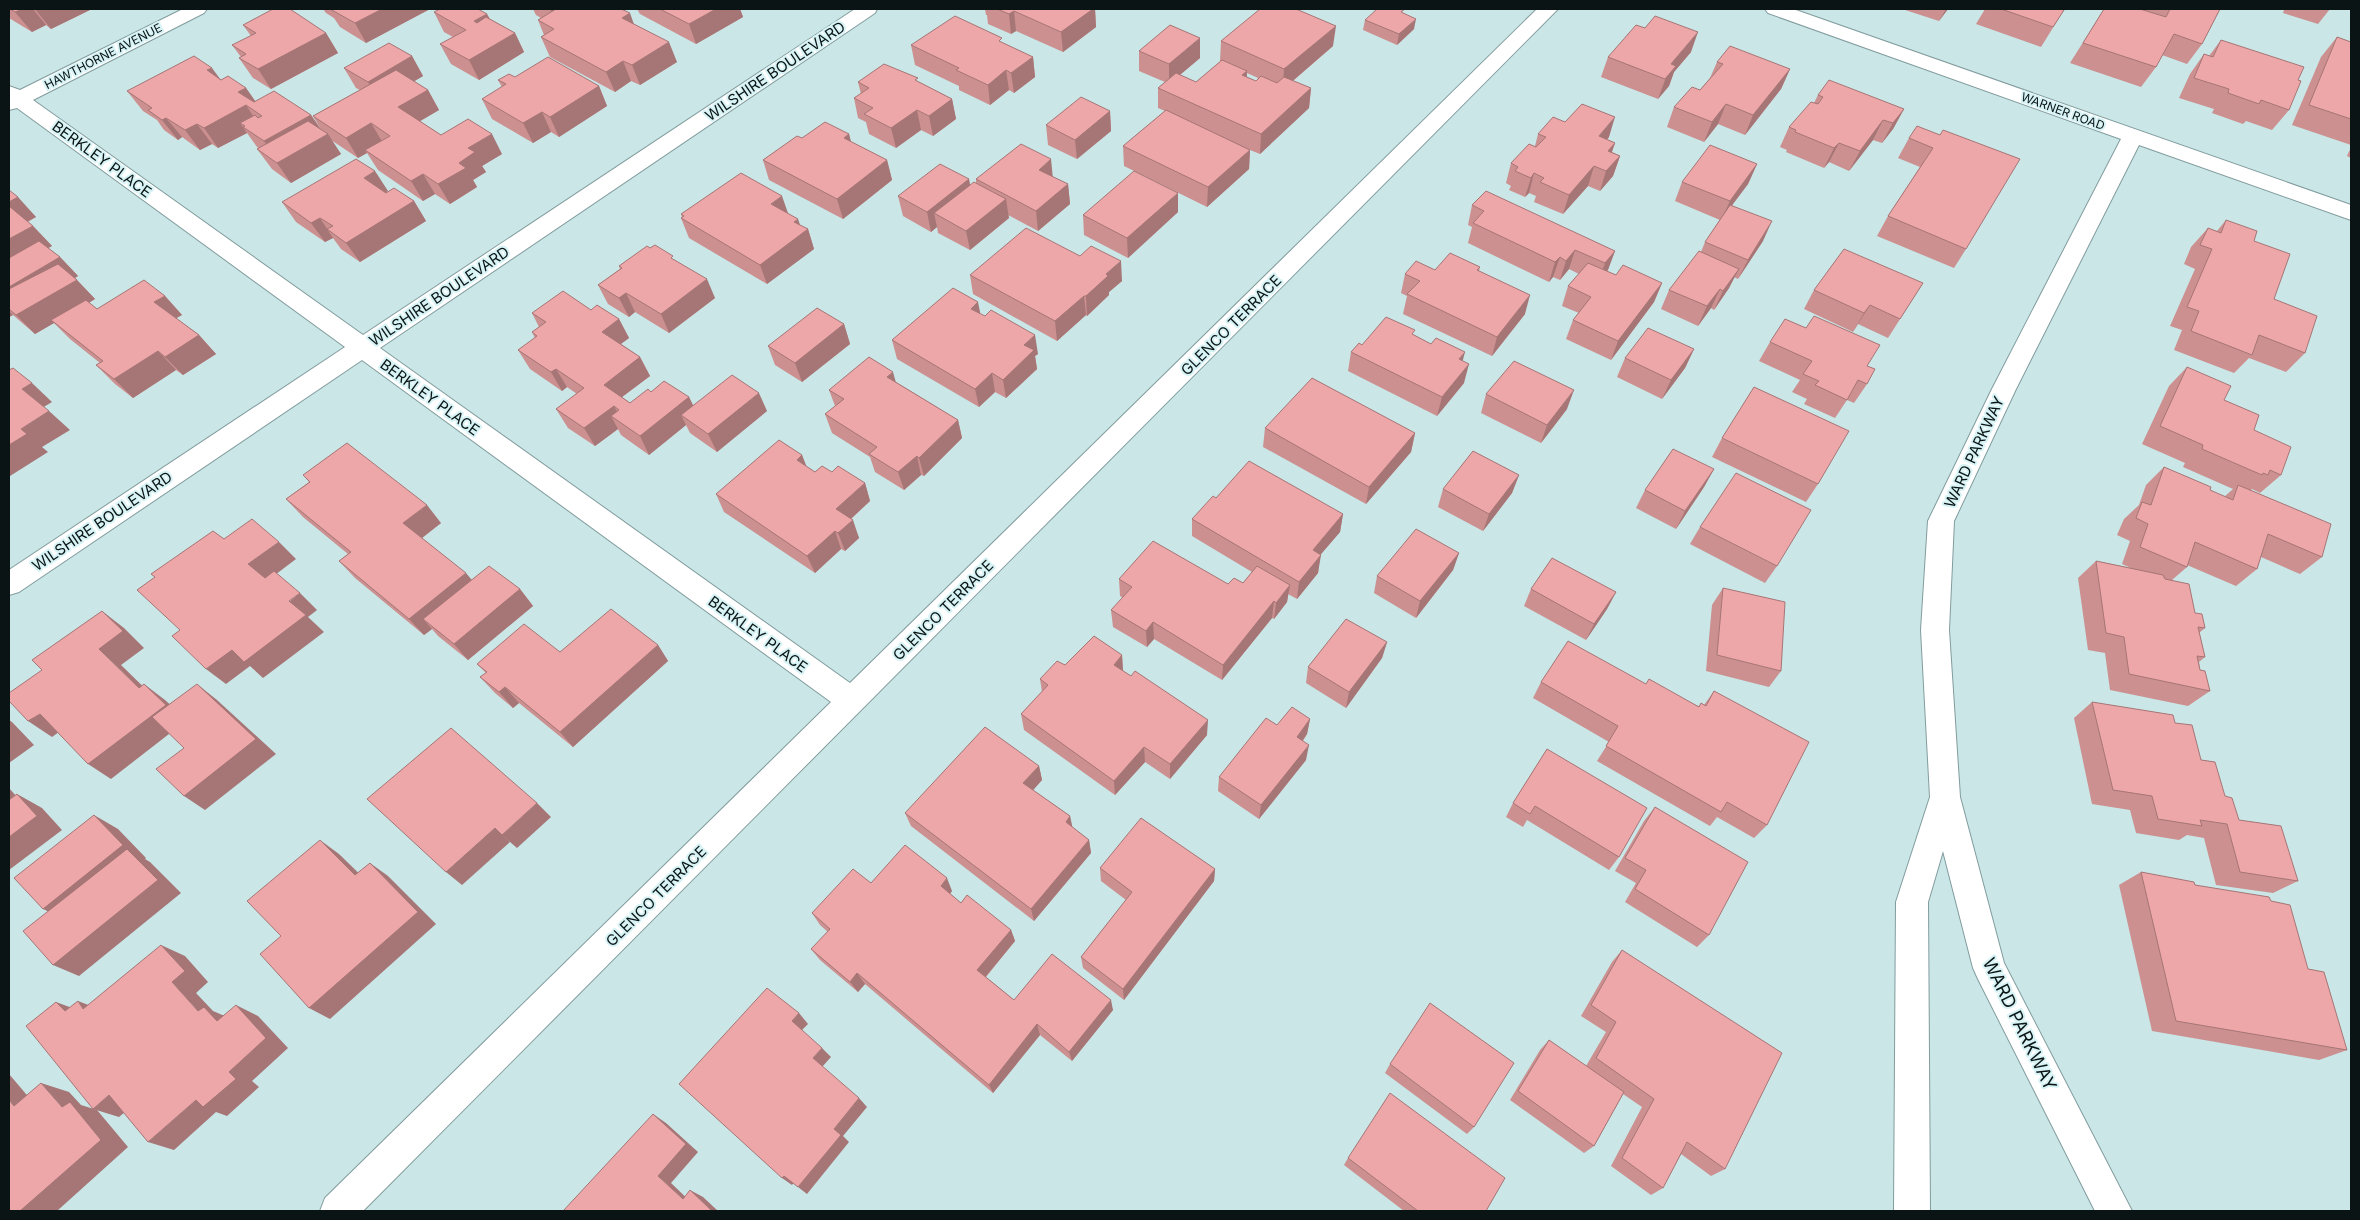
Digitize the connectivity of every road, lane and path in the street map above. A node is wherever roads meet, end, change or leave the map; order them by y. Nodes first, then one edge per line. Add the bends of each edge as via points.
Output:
1 (197, 9) edge
2 (868, 9) edge
3 (1548, 9) edge
4 (1775, 9) edge
5 (12, 98) edge
6 (2133, 136) junction
7 (2351, 213) edge
8 (362, 347) junction
9 (9, 584) edge
10 (852, 701) junction
11 (1945, 797) junction
12 (338, 1211) edge
13 (1912, 1211) edge
14 (2114, 1211) edge

1 - 5 street, HAWTHORNE AVENUE
2 - 8 street, WILSHIRE BOULEVARD
3 - 10 street, GLENCO TERRACE
4 - 6 street, WARNER ROAD
5 - 8 street, BERKLEY PLACE
6 - 7 street, WARNER ROAD
6 - 11 street, WARD PARKWAY via 2004,389 1941,521 1935,630
8 - 9 street, WILSHIRE BOULEVARD
8 - 10 street, BERKLEY PLACE
10 - 12 street, GLENCO TERRACE
11 - 13 street, WARD PARKWAY via 1912,902
11 - 14 street, WARD PARKWAY via 1988,968

